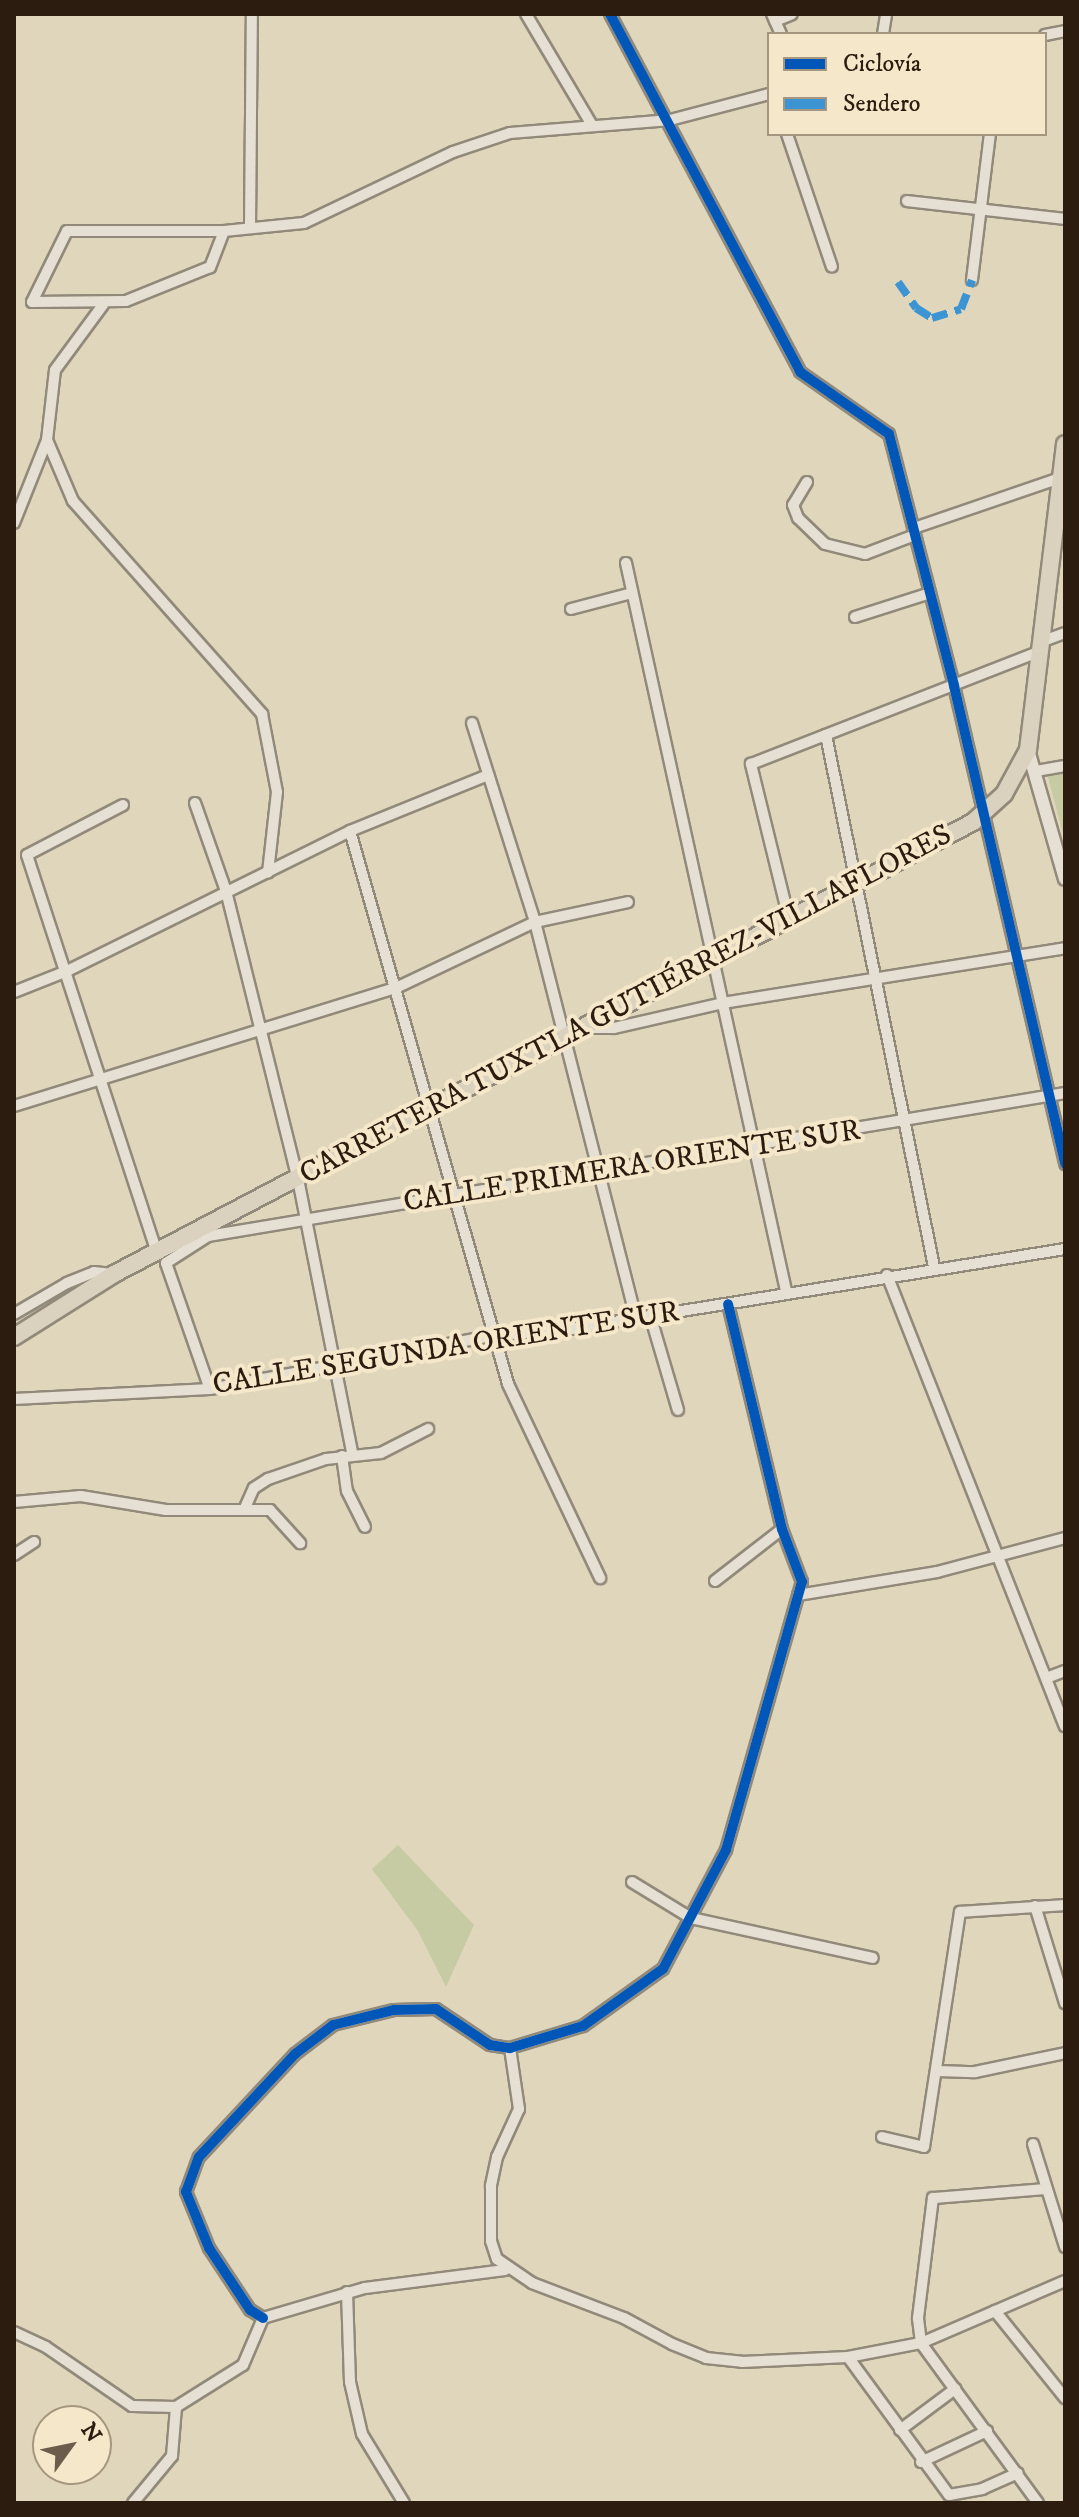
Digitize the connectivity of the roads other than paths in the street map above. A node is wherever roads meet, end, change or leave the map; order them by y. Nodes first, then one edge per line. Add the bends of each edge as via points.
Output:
1 (252, 14) edge
2 (526, 14) edge
3 (610, 14) edge
4 (792, 14) edge
5 (774, 17) edge
6 (767, 95) edge
7 (670, 120) junction
8 (592, 125) junction
9 (788, 136) edge
10 (990, 136) edge
11 (907, 201) dead end
12 (983, 210) junction
13 (1065, 219) edge
14 (250, 228) junction
15 (224, 231) junction
16 (832, 267) dead end
17 (972, 280) dead end
18 (103, 305) junction
19 (47, 440) junction
20 (1065, 444) edge
21 (1062, 477) edge
22 (807, 482) dead end
23 (14, 523) edge
24 (914, 531) junction
25 (626, 563) dead end
26 (632, 593) junction
27 (930, 593) junction
28 (571, 609) dead end
29 (855, 617) dead end
30 (1065, 633) edge
31 (1042, 646) junction
32 (954, 686) junction
33 (472, 723) dead end
34 (826, 735) junction
35 (1028, 750) junction
36 (1065, 766) edge
37 (1036, 771) junction
38 (488, 775) junction
39 (195, 803) dead end
40 (123, 805) dead end
41 (982, 814) junction
42 (350, 831) junction
43 (268, 872) junction
44 (1065, 879) edge
45 (858, 883) junction
46 (226, 891) junction
47 (628, 902) dead end
48 (789, 919) junction
49 (535, 922) junction
50 (1065, 948) edge
51 (1016, 955) junction
52 (713, 959) junction
53 (67, 971) junction
54 (877, 979) junction
55 (398, 987) junction
56 (14, 992) edge
57 (637, 1000) junction
58 (723, 1003) junction
59 (639, 1022) junction
60 (258, 1028) junction
61 (582, 1028) junction
62 (564, 1038) junction
63 (100, 1080) junction
64 (1065, 1093) edge
65 (1050, 1096) junction
66 (14, 1106) edge
67 (430, 1109) junction
68 (905, 1124) junction
69 (754, 1145) junction
70 (1065, 1164) edge
71 (600, 1173) junction
72 (298, 1179) junction
73 (455, 1196) junction
74 (307, 1219) junction
75 (204, 1233) junction
76 (1065, 1249) edge
77 (162, 1258) junction
78 (934, 1267) junction
79 (114, 1274) junction
80 (887, 1275) junction
81 (786, 1291) junction
82 (728, 1304) junction
83 (14, 1314) edge
84 (650, 1315) junction
85 (636, 1317) junction
86 (496, 1335) junction
87 (14, 1337) edge
88 (337, 1363) junction
89 (210, 1389) junction
90 (14, 1399) edge
91 (678, 1410) dead end
92 (428, 1429) dead end
93 (348, 1456) junction
94 (14, 1502) edge
95 (244, 1510) junction
96 (365, 1527) dead end
97 (782, 1529) junction
98 (1065, 1538) edge
99 (34, 1542) dead end
100 (300, 1543) dead end
101 (14, 1555) edge
102 (998, 1557) junction
103 (600, 1578) dead end
104 (715, 1581) dead end
105 (798, 1595) junction
106 (1065, 1671) edge
107 (1049, 1677) junction
108 (1065, 1726) edge
109 (632, 1882) dead end
110 (1065, 1905) edge
111 (1035, 1906) junction
112 (691, 1918) junction
113 (873, 1958) dead end
114 (1065, 2003) edge
115 (510, 2048) junction
116 (1065, 2053) edge
117 (938, 2071) junction
118 (882, 2137) dead end
119 (1033, 2144) dead end
120 (1044, 2189) junction
121 (1065, 2247) edge
122 (505, 2270) junction
123 (1065, 2281) edge
124 (347, 2292) junction
125 (995, 2311) junction
126 (263, 2318) junction
127 (14, 2332) edge
128 (921, 2343) junction
129 (848, 2357) junction
130 (955, 2389) junction
131 (1065, 2398) edge
132 (176, 2407) junction
133 (900, 2430) junction
134 (987, 2431) junction
135 (921, 2462) junction
136 (1018, 2473) junction
137 (133, 2503) edge
138 (404, 2503) edge
139 (1038, 2503) edge

1 - 14 street
2 - 8 street
3 - 7 street
4 - 5 street
6 - 7 street
7 - 8 street
7 - 24 street via 800,372 889,434
8 - 14 street via 510,133 453,152 304,223
9 - 16 street
10 - 12 street
11 - 12 street
12 - 13 street
12 - 17 street
14 - 15 street
15 - 18 street via 210,267
15 - 18 street via 67,231 32,302
18 - 19 street via 55,370
19 - 23 street
19 - 43 street via 73,501 262,714 277,792
20 - 21 main road, CARRETERA TUXTLA GUTIÉRREZ-VILLAFLORES
21 - 24 street
21 - 31 main road, CARRETERA TUXTLA GUTIÉRREZ-VILLAFLORES
22 - 24 street via 793,505 798,518 825,544 865,554
24 - 27 street
25 - 26 street
26 - 28 street
26 - 52 street
27 - 29 street
27 - 32 street
30 - 31 street
31 - 32 street
31 - 35 main road, CARRETERA TUXTLA GUTIÉRREZ-VILLAFLORES
32 - 34 street
32 - 41 street
33 - 38 street
34 - 45 street
34 - 48 street via 751,764
35 - 37 street
35 - 41 main road, CARRETERA TUXTLA GUTIÉRREZ-VILLAFLORES via 1004,794
36 - 37 street
37 - 44 street
38 - 42 street
38 - 49 street
39 - 46 street
40 - 53 street via 27,855
41 - 45 main road, CARRETERA TUXTLA GUTIÉRREZ-VILLAFLORES
41 - 51 street
42 - 43 street
42 - 55 street
43 - 46 street
45 - 48 main road, CARRETERA TUXTLA GUTIÉRREZ-VILLAFLORES
45 - 54 street
46 - 53 street
46 - 60 street
47 - 49 street
48 - 52 main road, CARRETERA TUXTLA GUTIÉRREZ-VILLAFLORES
49 - 55 street
49 - 62 street
50 - 51 street
51 - 54 street
51 - 65 street
52 - 57 main road, CARRETERA TUXTLA GUTIÉRREZ-VILLAFLORES
52 - 58 street
53 - 56 street
53 - 63 street
54 - 58 street
54 - 68 street
55 - 60 street
55 - 67 street
57 - 59 street
57 - 61 main road, CARRETERA TUXTLA GUTIÉRREZ-VILLAFLORES
58 - 59 street
58 - 69 street
59 - 61 street
60 - 63 street
60 - 72 street
61 - 62 main road, CARRETERA TUXTLA GUTIÉRREZ-VILLAFLORES
62 - 67 main road, CARRETERA TUXTLA GUTIÉRREZ-VILLAFLORES
62 - 71 street
63 - 66 street
63 - 77 street
64 - 65 street, CALLE PRIMERA ORIENTE SUR
65 - 68 street, CALLE PRIMERA ORIENTE SUR
65 - 70 street
67 - 72 main road, CARRETERA TUXTLA GUTIÉRREZ-VILLAFLORES
67 - 73 street
68 - 69 street, CALLE PRIMERA ORIENTE SUR
68 - 78 street
69 - 71 street, CALLE PRIMERA ORIENTE SUR
69 - 81 street
71 - 73 street, CALLE PRIMERA ORIENTE SUR
71 - 85 street
72 - 74 street
72 - 75 main road, CARRETERA TUXTLA GUTIÉRREZ-VILLAFLORES
73 - 74 street, CALLE PRIMERA ORIENTE SUR
73 - 86 street
74 - 75 street, CALLE PRIMERA ORIENTE SUR
74 - 88 street
75 - 77 main road, CARRETERA TUXTLA GUTIÉRREZ-VILLAFLORES
76 - 78 street, CALLE SEGUNDA ORIENTE SUR
77 - 79 main road, CARRETERA TUXTLA GUTIÉRREZ-VILLAFLORES
77 - 89 street
78 - 80 street, CALLE SEGUNDA ORIENTE SUR
79 - 83 street via 94,1272
79 - 87 main road, CARRETERA TUXTLA GUTIÉRREZ-VILLAFLORES
80 - 81 street, CALLE SEGUNDA ORIENTE SUR
80 - 102 street
81 - 82 street, CALLE SEGUNDA ORIENTE SUR
82 - 84 street, CALLE SEGUNDA ORIENTE SUR
82 - 97 street
84 - 85 street, CALLE SEGUNDA ORIENTE SUR
84 - 91 street
85 - 86 street, CALLE SEGUNDA ORIENTE SUR via 546,1333
86 - 88 street, CALLE SEGUNDA ORIENTE SUR
86 - 103 street via 508,1384
88 - 89 street, CALLE SEGUNDA ORIENTE SUR
88 - 93 street
89 - 90 street, CALLE SEGUNDA ORIENTE SUR
92 - 93 street via 381,1453
93 - 95 street via 268,1479 254,1488
93 - 96 street via 347,1491
94 - 95 street via 81,1496 166,1510
95 - 100 street via 270,1510
97 - 104 street
97 - 105 street via 802,1582
98 - 102 street
99 - 101 street
102 - 105 street
102 - 107 street
105 - 112 street via 726,1850
106 - 107 street
107 - 108 street
109 - 112 street
110 - 111 street
111 - 114 street
111 - 117 street via 960,1912
112 - 113 street
112 - 115 street via 652,1981 583,2026
115 - 122 street via 519,2109 497,2157 490,2217 491,2241
115 - 126 street via 490,2045 436,2009 394,2010 333,2025 295,2054 190,2171 188,2206 197,2225 232,2285
116 - 117 street via 975,2072
117 - 118 street via 924,2147
119 - 120 street
120 - 121 street
120 - 128 street via 933,2198 918,2318
122 - 124 street
122 - 129 street via 706,2358 781,2363
123 - 125 street
124 - 126 street
124 - 138 street via 350,2382 362,2434
125 - 128 street
125 - 131 street
126 - 132 street via 243,2365
127 - 132 street via 58,2354 132,2406
128 - 129 street
128 - 130 street
129 - 133 street
130 - 133 street
130 - 134 street
132 - 137 street via 172,2456
133 - 135 street
134 - 135 street
134 - 136 street
135 - 136 street via 949,2495 982,2489
136 - 139 street

